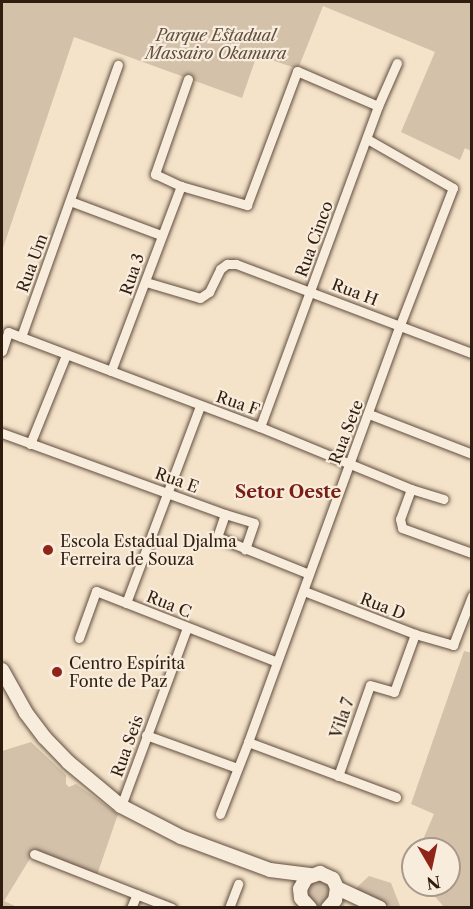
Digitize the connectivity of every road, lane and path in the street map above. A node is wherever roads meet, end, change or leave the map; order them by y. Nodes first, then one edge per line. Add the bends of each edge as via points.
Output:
1 (397, 63) dead end
2 (118, 65) dead end
3 (188, 79) dead end
4 (378, 106) junction
5 (367, 139) junction
6 (181, 186) junction
7 (70, 201) junction
8 (161, 235) junction
9 (146, 282) junction
10 (311, 291) junction
11 (400, 325) junction
12 (21, 337) junction
13 (2, 351) edge
14 (471, 353) edge
15 (66, 355) junction
16 (111, 371) junction
17 (200, 406) junction
18 (369, 414) junction
19 (260, 427) junction
20 (2, 433) edge
21 (30, 444) junction
22 (471, 453) edge
23 (350, 463) junction
24 (411, 489) junction
25 (166, 491) junction
26 (444, 499) dead end
27 (225, 514) junction
28 (245, 549) junction
29 (471, 553) edge
30 (309, 574) junction
31 (304, 591) junction
32 (471, 596) edge
33 (126, 603) junction
34 (187, 628) junction
35 (415, 634) junction
36 (79, 638) dead end
37 (277, 662) junction
38 (2, 670) edge
39 (146, 735) junction
40 (248, 742) junction
41 (237, 768) junction
42 (338, 776) junction
43 (396, 797) dead end
44 (121, 806) junction
45 (220, 814) dead end
46 (34, 854) dead end
47 (270, 870) junction
48 (310, 875) junction
49 (238, 884) dead end
50 (337, 888) junction
51 (137, 894) junction
52 (303, 902) edge
53 (334, 906) edge
54 (131, 908) edge
55 (172, 908) edge
56 (229, 908) edge
57 (380, 908) edge

1 - 4 street, Rua Cinco
2 - 7 street, Rua Um
3 - 6 street via 154,174
4 - 5 street, Rua Cinco
4 - 6 street via 297,71 246,205
5 - 10 street, Rua Cinco
5 - 11 street, Rua Sete via 453,188
6 - 8 street, Rua 3
7 - 8 street
7 - 12 street, Rua Um
8 - 9 street, Rua 3
9 - 10 street, Rua H via 200,298 207,294 226,264 246,266
9 - 16 street, Rua 3
10 - 11 street, Rua H
10 - 19 street, Rua Cinco
11 - 14 street, Rua H
11 - 18 street, Rua Sete
12 - 13 street via 8,332
12 - 15 street, Rua F
15 - 16 street, Rua F
15 - 21 street
16 - 17 street, Rua F
17 - 19 street, Rua F
17 - 25 street
18 - 22 street
18 - 23 street, Rua Sete
19 - 23 street, Rua F
20 - 21 street, Rua E
21 - 25 street, Rua E
23 - 24 street, Rua F
23 - 30 street, Rua Sete
24 - 26 street, Rua F
24 - 29 street via 400,519 402,528
25 - 27 street, Rua E
25 - 33 street
27 - 28 street via 217,537
27 - 28 street, Rua E via 254,523
28 - 30 street
30 - 31 street, Rua Sete
31 - 35 street, Rua D
31 - 37 street, Rua Sete
32 - 35 street, Rua D via 453,645
33 - 34 street, Rua C
33 - 36 street, Rua C via 96,591
34 - 37 street, Rua C
34 - 39 street, Rua Seis
35 - 42 street, Vila 7 via 394,692 370,685
37 - 40 street, Rua Sete
38 - 44 main road via 45,738
39 - 41 street
39 - 44 street, Rua Seis
40 - 41 street, Rua Sete
40 - 42 street
41 - 45 street, Rua Sete
42 - 43 street
44 - 47 main road via 181,837
46 - 51 street
47 - 48 main road
47 - 52 main road
48 - 50 main road via 329,876
48 - 52 main road via 302,883
49 - 56 street
50 - 53 main road
50 - 57 main road
51 - 54 street
51 - 55 street

